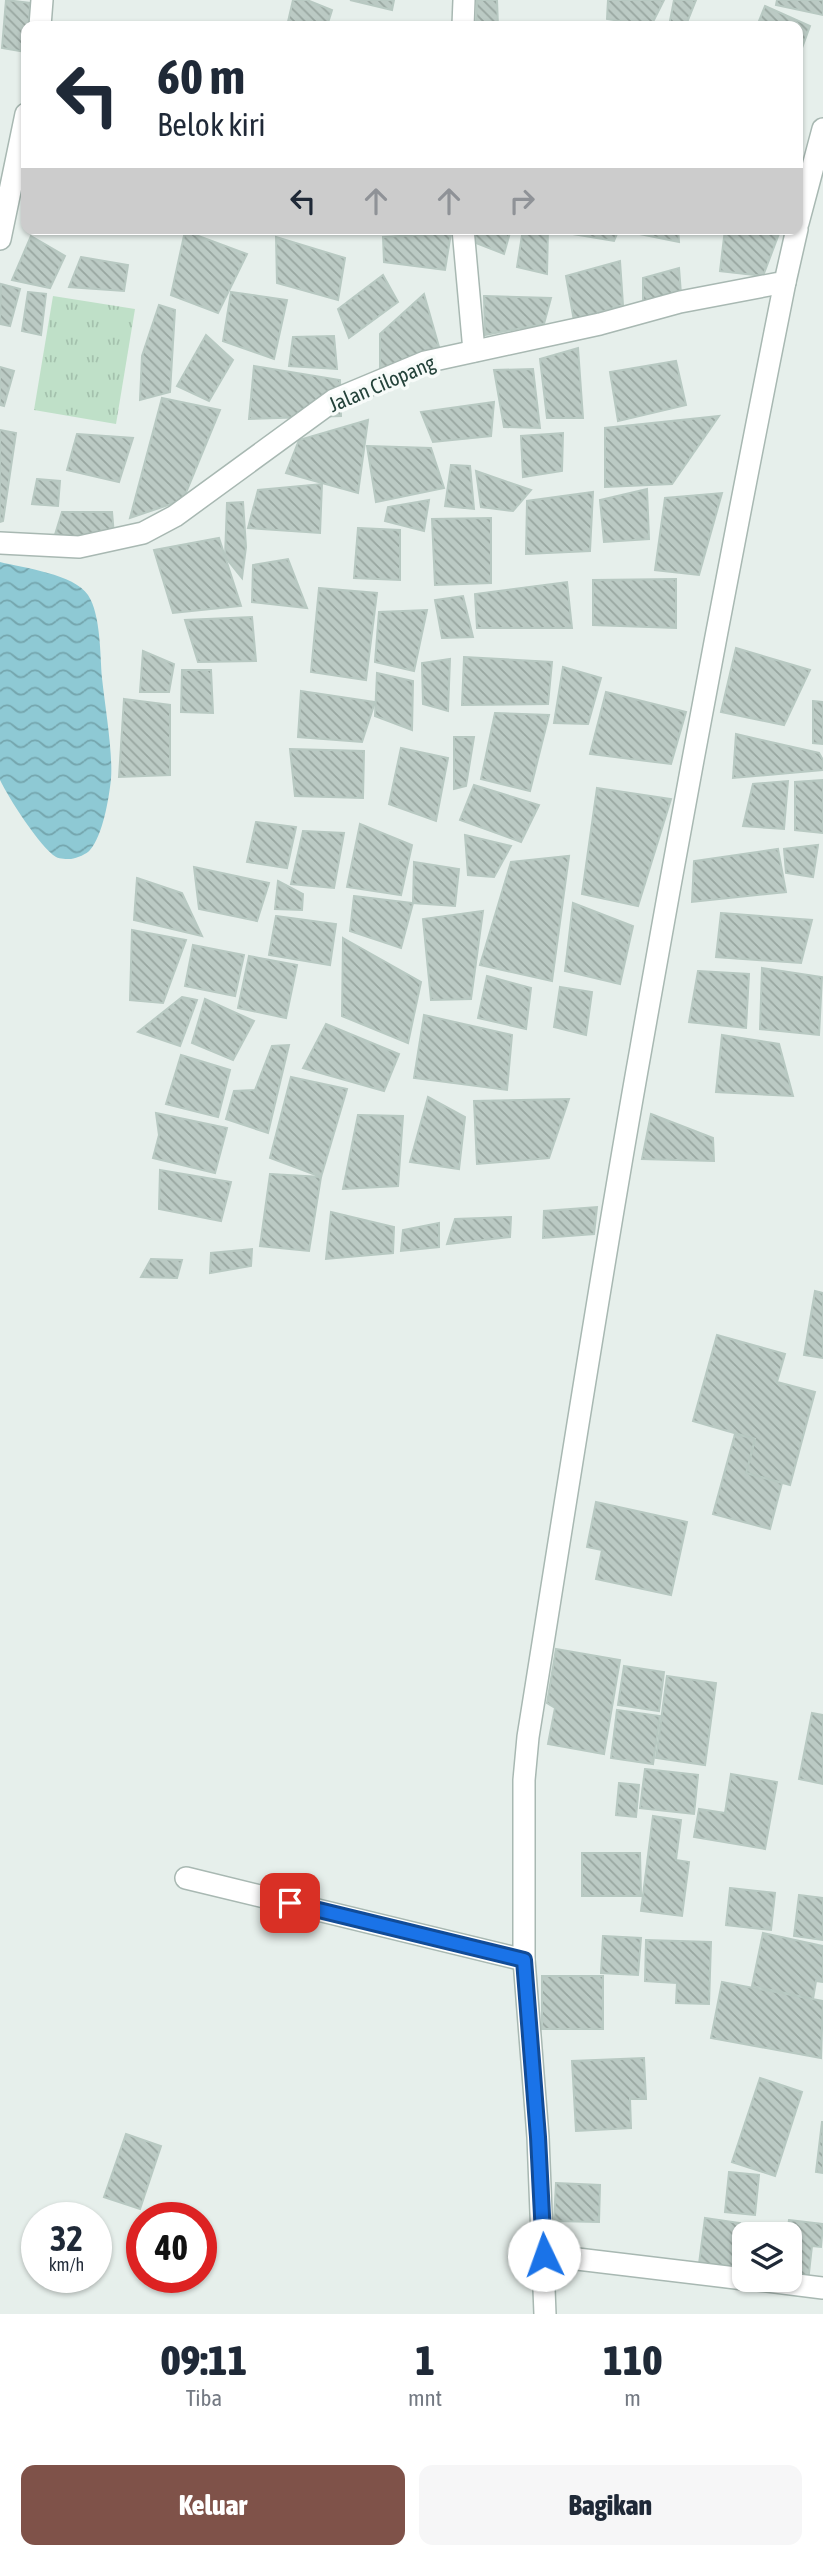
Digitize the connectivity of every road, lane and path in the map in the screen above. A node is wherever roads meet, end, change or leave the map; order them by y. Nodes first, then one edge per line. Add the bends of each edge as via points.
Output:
1 (42, 0) edge
2 (464, 0) edge
3 (40, 21) edge
4 (463, 21) edge
5 (823, 129) edge
6 (21, 138) edge
7 (803, 204) edge
8 (464, 235) edge
9 (796, 235) edge
10 (0, 239) edge
11 (785, 282) junction
12 (474, 351) junction
13 (0, 543) edge
14 (186, 1878) dead end
15 (524, 1960) junction
16 (544, 2255) junction
17 (732, 2277) edge
18 (802, 2285) edge
19 (823, 2288) edge
20 (545, 2314) edge

1 - 3 street
2 - 4 street
5 - 7 street
6 - 10 street
8 - 12 street
9 - 11 street
11 - 12 street, Jalan Cilopang
11 - 15 street via 638,1062 528,1737
12 - 13 street, Jalan Cilopang via 425,362 334,400 175,516 144,533 79,547
14 - 15 street
15 - 16 street
16 - 17 street
16 - 20 street
18 - 19 street

